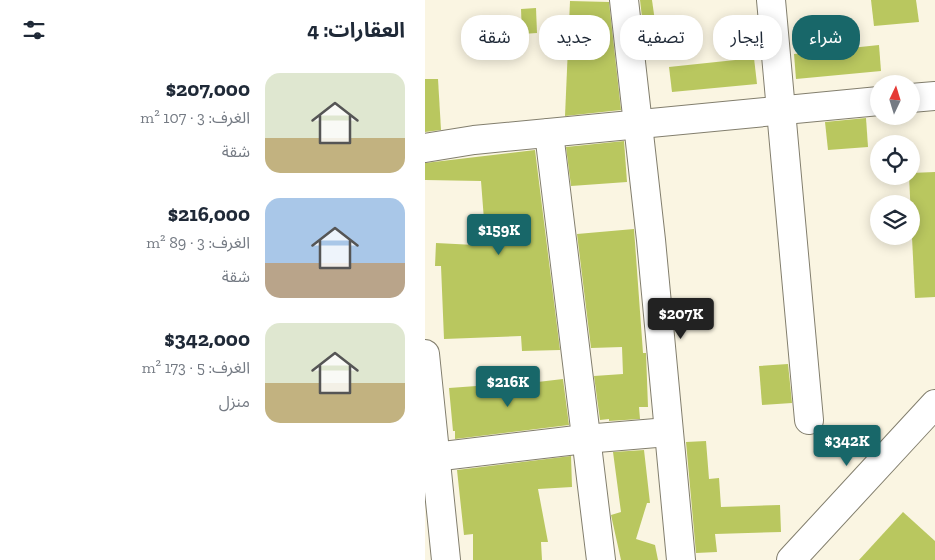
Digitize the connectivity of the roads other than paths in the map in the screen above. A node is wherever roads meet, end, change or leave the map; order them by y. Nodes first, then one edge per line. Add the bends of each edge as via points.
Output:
1 (624, 0) edge
2 (771, 0) edge
3 (935, 96) edge
4 (920, 97) edge
5 (870, 102) edge
6 (780, 112) junction
7 (639, 124) junction
8 (549, 133) junction
9 (425, 148) edge
10 (425, 354) edge
11 (935, 404) edge
12 (809, 420) dead end
13 (668, 432) junction
14 (585, 439) junction
15 (430, 458) edge
16 (446, 560) edge
17 (601, 560) edge
18 (681, 560) edge
19 (791, 560) edge

1 - 7 street
2 - 6 street
3 - 4 street
5 - 6 street
6 - 7 street
6 - 12 street
7 - 8 street
7 - 13 street
8 - 9 street
8 - 14 street
10 - 15 street
11 - 19 street
13 - 14 street
13 - 18 street
14 - 15 street
14 - 17 street
15 - 16 street

